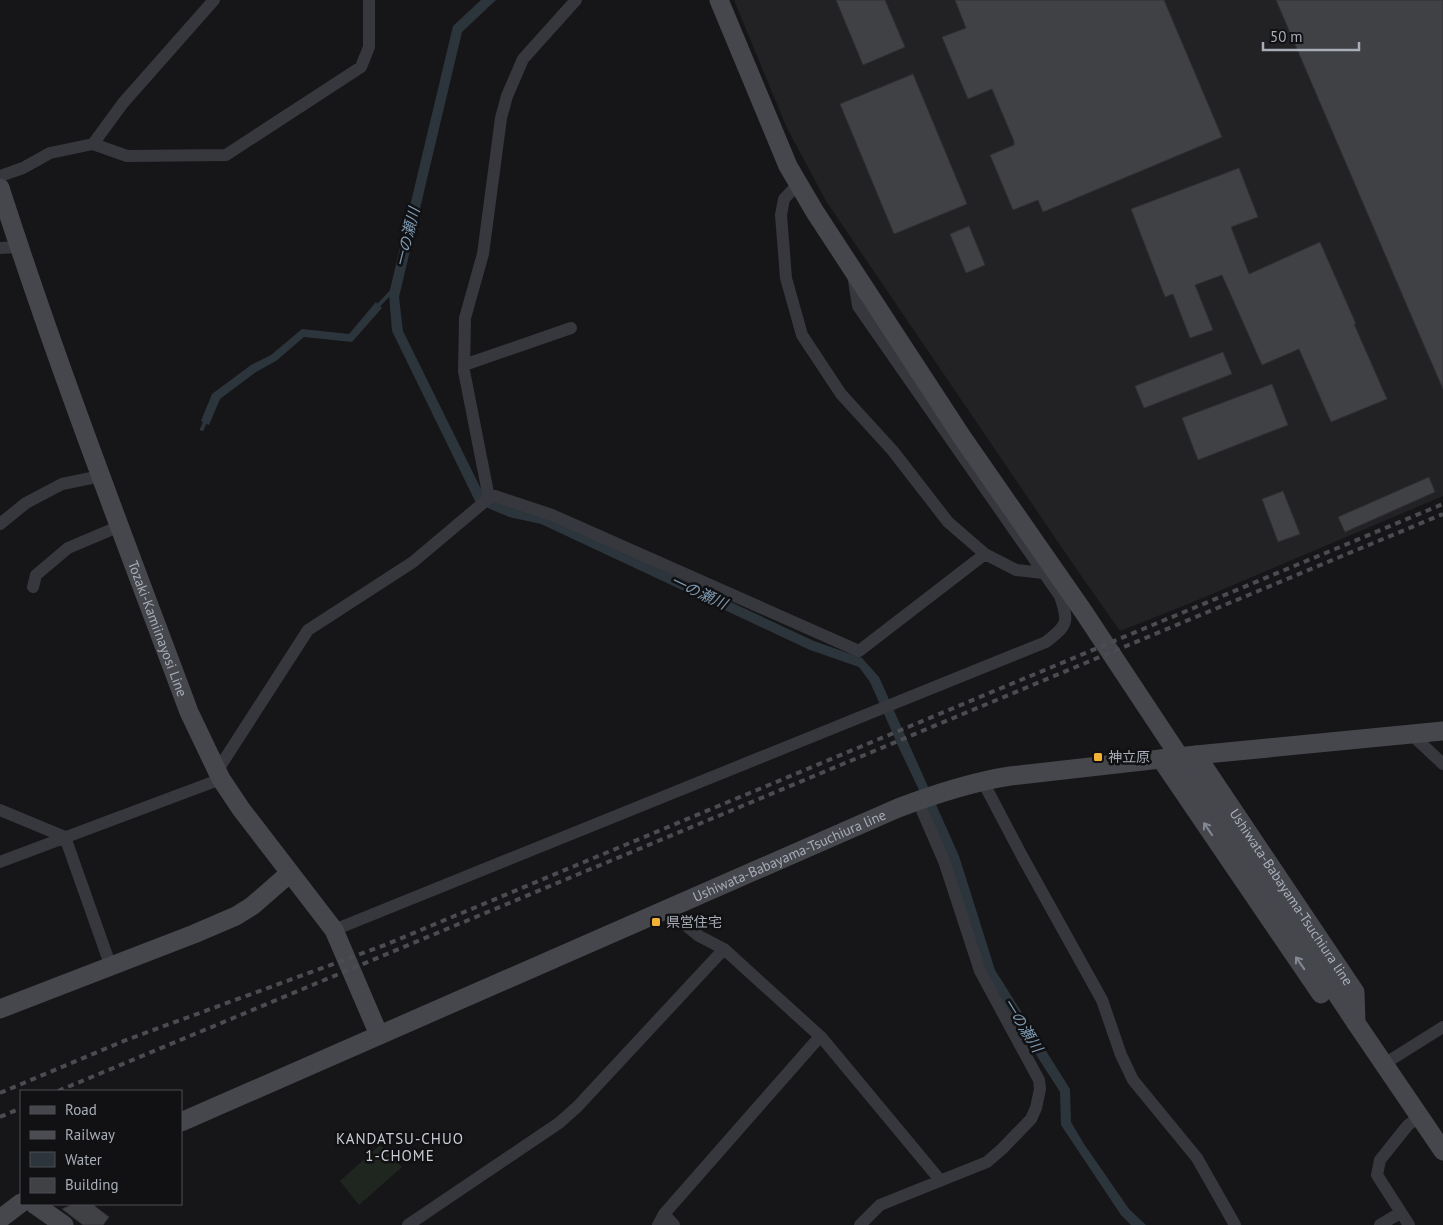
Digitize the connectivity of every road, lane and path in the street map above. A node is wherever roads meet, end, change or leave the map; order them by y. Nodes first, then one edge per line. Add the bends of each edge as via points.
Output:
1 (214, 0) edge
2 (369, 0) edge
3 (576, 0) edge
4 (719, 0) edge
5 (93, 144) junction
6 (0, 176) edge
7 (798, 184) junction
8 (0, 188) edge
9 (19, 247) junction
10 (0, 248) edge
11 (852, 267) junction
12 (571, 328) dead end
13 (464, 365) junction
14 (101, 476) junction
15 (489, 494) junction
16 (0, 524) edge
17 (120, 526) junction
18 (985, 554) junction
19 (1043, 572) junction
20 (33, 587) dead end
21 (1443, 731) edge
22 (1411, 734) junction
23 (1196, 755) junction
24 (1161, 759) junction
25 (1443, 764) edge
26 (218, 774) junction
27 (982, 780) junction
28 (918, 800) junction
29 (0, 810) edge
30 (65, 837) junction
31 (0, 862) edge
32 (290, 873) junction
33 (667, 910) junction
34 (334, 930) junction
35 (724, 949) junction
36 (110, 967) junction
37 (0, 1009) edge
38 (1356, 1023) junction
39 (1443, 1027) edge
40 (379, 1035) junction
41 (822, 1038) junction
42 (1384, 1064) junction
43 (1419, 1117) junction
44 (182, 1122) edge
45 (1437, 1131) edge
46 (1443, 1151) edge
47 (940, 1180) junction
48 (20, 1204) edge
49 (35, 1205) edge
50 (1400, 1212) junction
51 (0, 1219) edge
52 (661, 1220) edge
53 (64, 1225) edge
54 (408, 1225) edge
55 (674, 1225) edge
56 (860, 1225) edge
57 (1235, 1225) edge
58 (1380, 1225) edge
59 (1409, 1225) edge

1 - 5 street via 123,103
2 - 5 street via 369,47 361,67 226,155 127,156
3 - 13 street via 523,59 507,96 499,127 482,254 465,318
4 - 7 main road via 769,123
5 - 6 street via 50,153
7 - 11 main road
7 - 18 street via 784,200 781,215 786,278 802,335 841,394 893,452 948,522
8 - 9 main road, Tozaki-Kamiinayosi Line
9 - 10 street
9 - 14 main road, Tozaki-Kamiinayosi Line
11 - 19 street via 858,306
11 - 38 main road via 962,437 1083,611
12 - 13 street
13 - 15 street
14 - 16 street via 62,484 26,503
14 - 17 main road, Tozaki-Kamiinayosi Line
15 - 18 street via 552,514 859,651
15 - 26 street via 490,498 413,562 308,630
17 - 20 street via 68,548 36,574
17 - 26 main road, Tozaki-Kamiinayosi Line via 189,712
18 - 19 street via 1016,570
19 - 34 street via 1060,596 1066,615 1062,630 1046,642
21 - 22 main road
22 - 23 main road
22 - 25 street
23 - 24 main road, Ushiwata-Babayama-Tsuchiura line
23 - 38 main road, Ushiwata-Babayama-Tsuchiura line via 1356,992
24 - 27 main road, Ushiwata-Babayama-Tsuchiura line
38 -> 24 main road, Ushiwata-Babayama-Tsuchiura line via 1331,1007
26 - 30 street
26 - 32 main road, Tozaki-Kamiinayosi Line
27 - 28 main road, Ushiwata-Babayama-Tsuchiura line
27 - 57 street via 1102,1000 1133,1080 1197,1158
28 - 33 main road, Ushiwata-Babayama-Tsuchiura line
28 - 47 street via 944,861 980,971 1039,1080 1040,1089 1031,1119 1002,1150 987,1162
29 - 30 street
30 - 31 street
30 - 36 street
32 - 34 main road, Tozaki-Kamiinayosi Line
32 - 36 main road via 236,916
33 - 35 street via 699,936
33 - 40 main road, Ushiwata-Babayama-Tsuchiura line
34 - 40 main road, Tozaki-Kamiinayosi Line
35 - 41 street
35 - 54 street via 559,1123
36 - 37 main road
38 - 42 main road
39 - 42 street
40 - 44 main road
41 - 47 street
41 - 52 street via 816,1041
42 - 43 main road
43 - 45 main road
43 - 50 street via 1380,1160 1377,1175
45 - 46 main road
47 - 56 street via 880,1205
48 - 51 main road
49 - 53 main road
50 - 58 street
50 - 59 street
52 - 55 street

